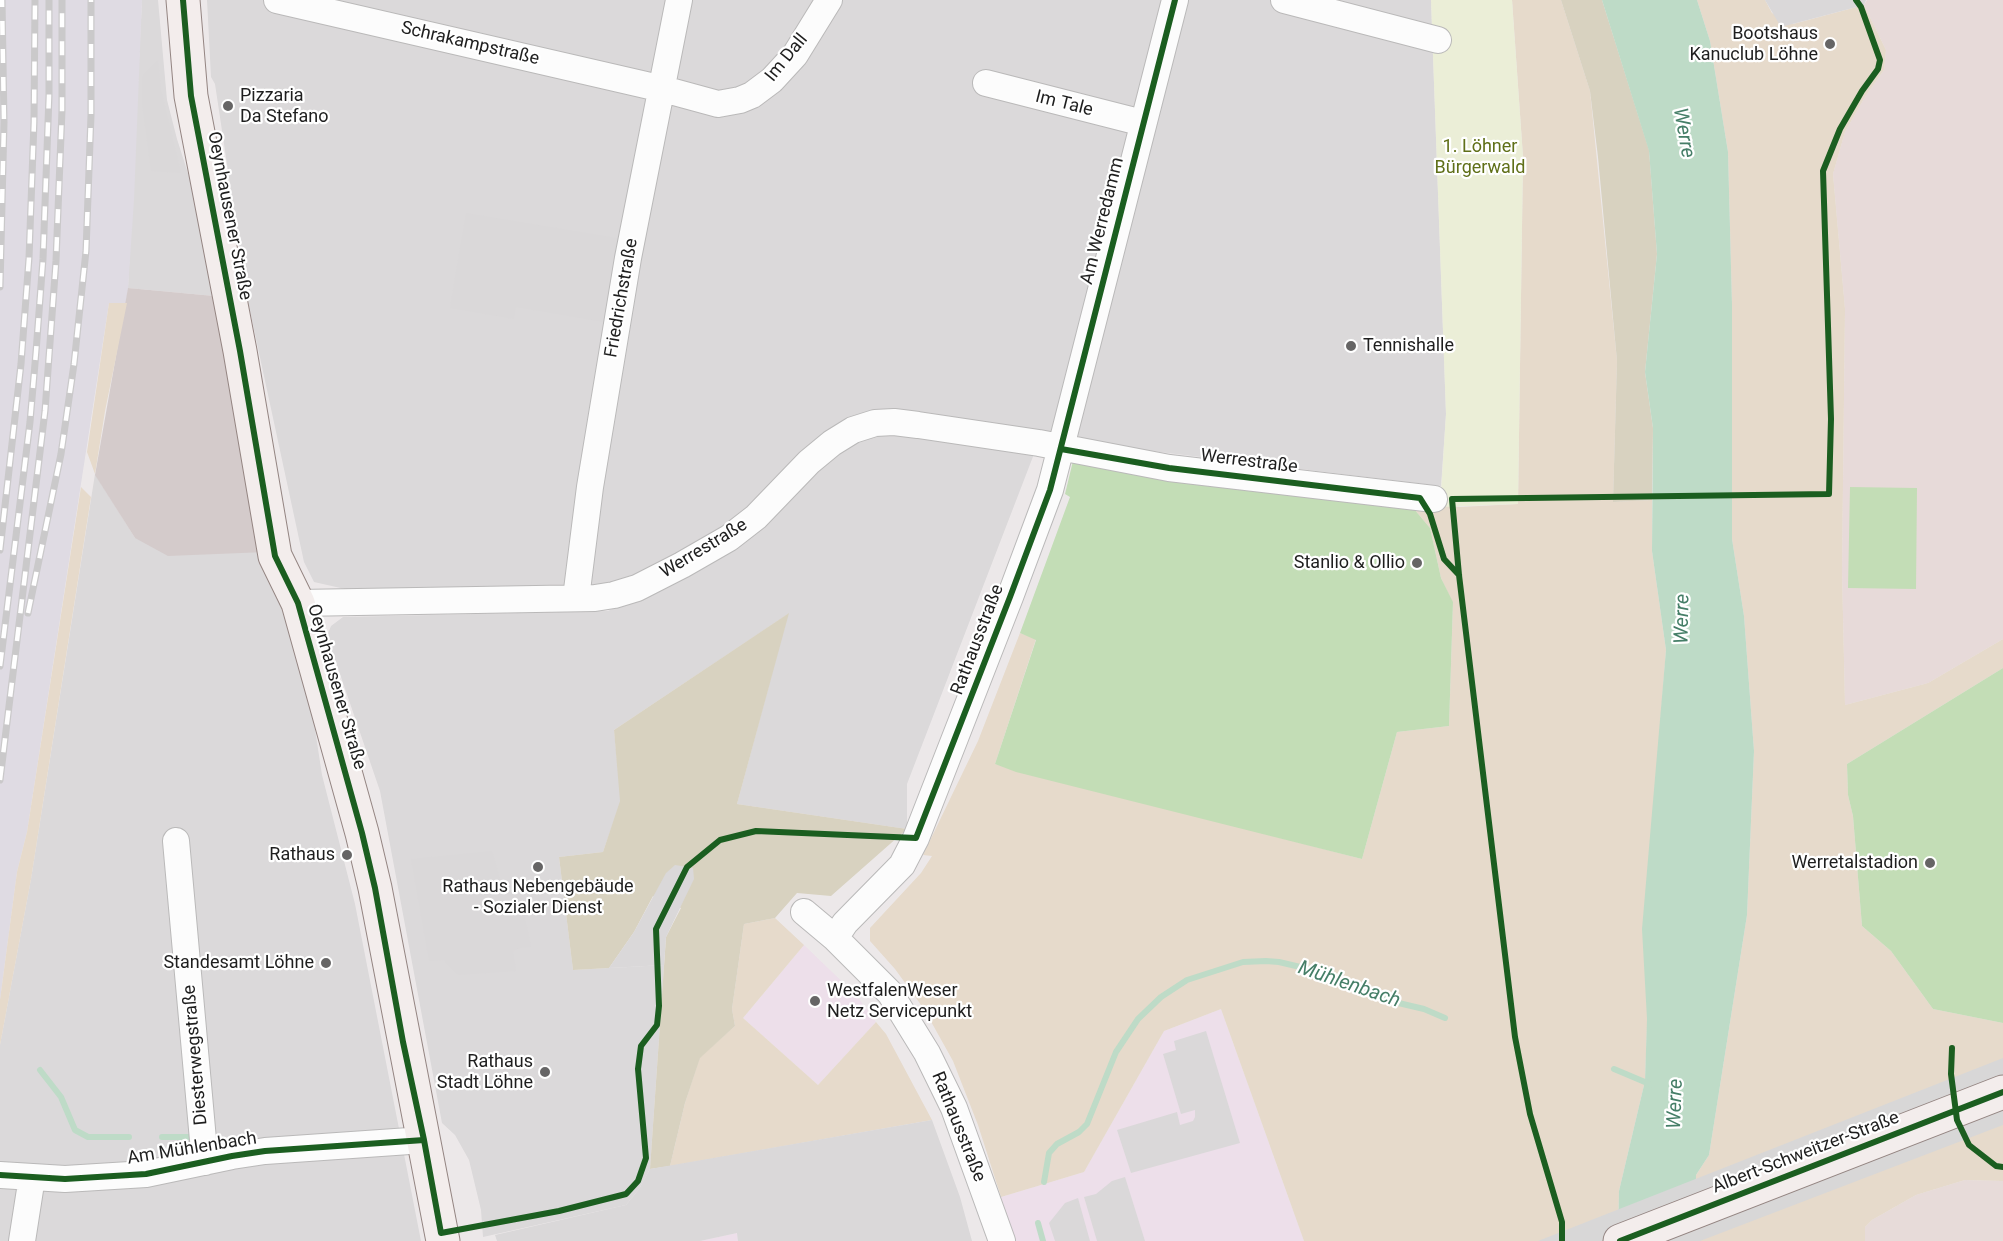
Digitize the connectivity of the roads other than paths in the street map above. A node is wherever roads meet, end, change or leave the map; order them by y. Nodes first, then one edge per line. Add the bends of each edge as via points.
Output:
1 (183, 0) edge
2 (277, 0) edge
3 (679, 0) edge
4 (829, 0) edge
5 (1175, 0) edge
6 (1284, 0) edge
7 (1438, 40) dead end
8 (986, 83) dead end
9 (663, 89) junction
10 (1143, 123) junction
11 (1061, 449) junction
12 (1434, 500) dead end
13 (576, 598) junction
14 (298, 603) junction
15 (177, 841) dead end
16 (804, 912) dead end
17 (835, 938) junction
18 (2003, 1092) edge
19 (424, 1140) junction
20 (205, 1162) junction
21 (0, 1175) edge
22 (32, 1177) junction
23 (22, 1241) edge
24 (443, 1241) edge
25 (1002, 1241) edge
26 (1620, 1241) edge

1 - 14 main road, Oeynhausener Straße via 191,96 275,556
2 - 9 street, Schrakampstraße
3 - 9 street, Friedrichstraße
4 - 9 street, Im Dall via 795,55 752,95 718,104
5 - 10 street, Am Werredamm
6 - 7 street
8 - 10 street, Im Tale
9 - 13 street, Friedrichstraße via 628,258
10 - 11 street, Am Werredamm
11 - 12 street, Werrestraße via 1169,468
11 - 13 street, Werrestraße via 918,425 875,423 832,443 729,538 637,588 614,596
11 - 17 street, Rathausstraße via 1050,490 916,838 902,865 845,922
13 - 14 street, Werrestraße
14 - 19 main road, Oeynhausener Straße via 365,844
15 - 20 street, Diesterwegstraße
16 - 17 street, Rathausstraße
17 - 25 street, Rathausstraße via 890,993 927,1053 954,1108
18 - 26 main road, Albert-Schweitzer-Straße
19 - 20 street, Am Mühlenbach via 265,1151
19 - 24 main road, Oeynhausener Straße
20 - 22 street, Am Mühlenbach via 146,1174
21 - 22 street, Am Mühlenbach
22 - 23 street

